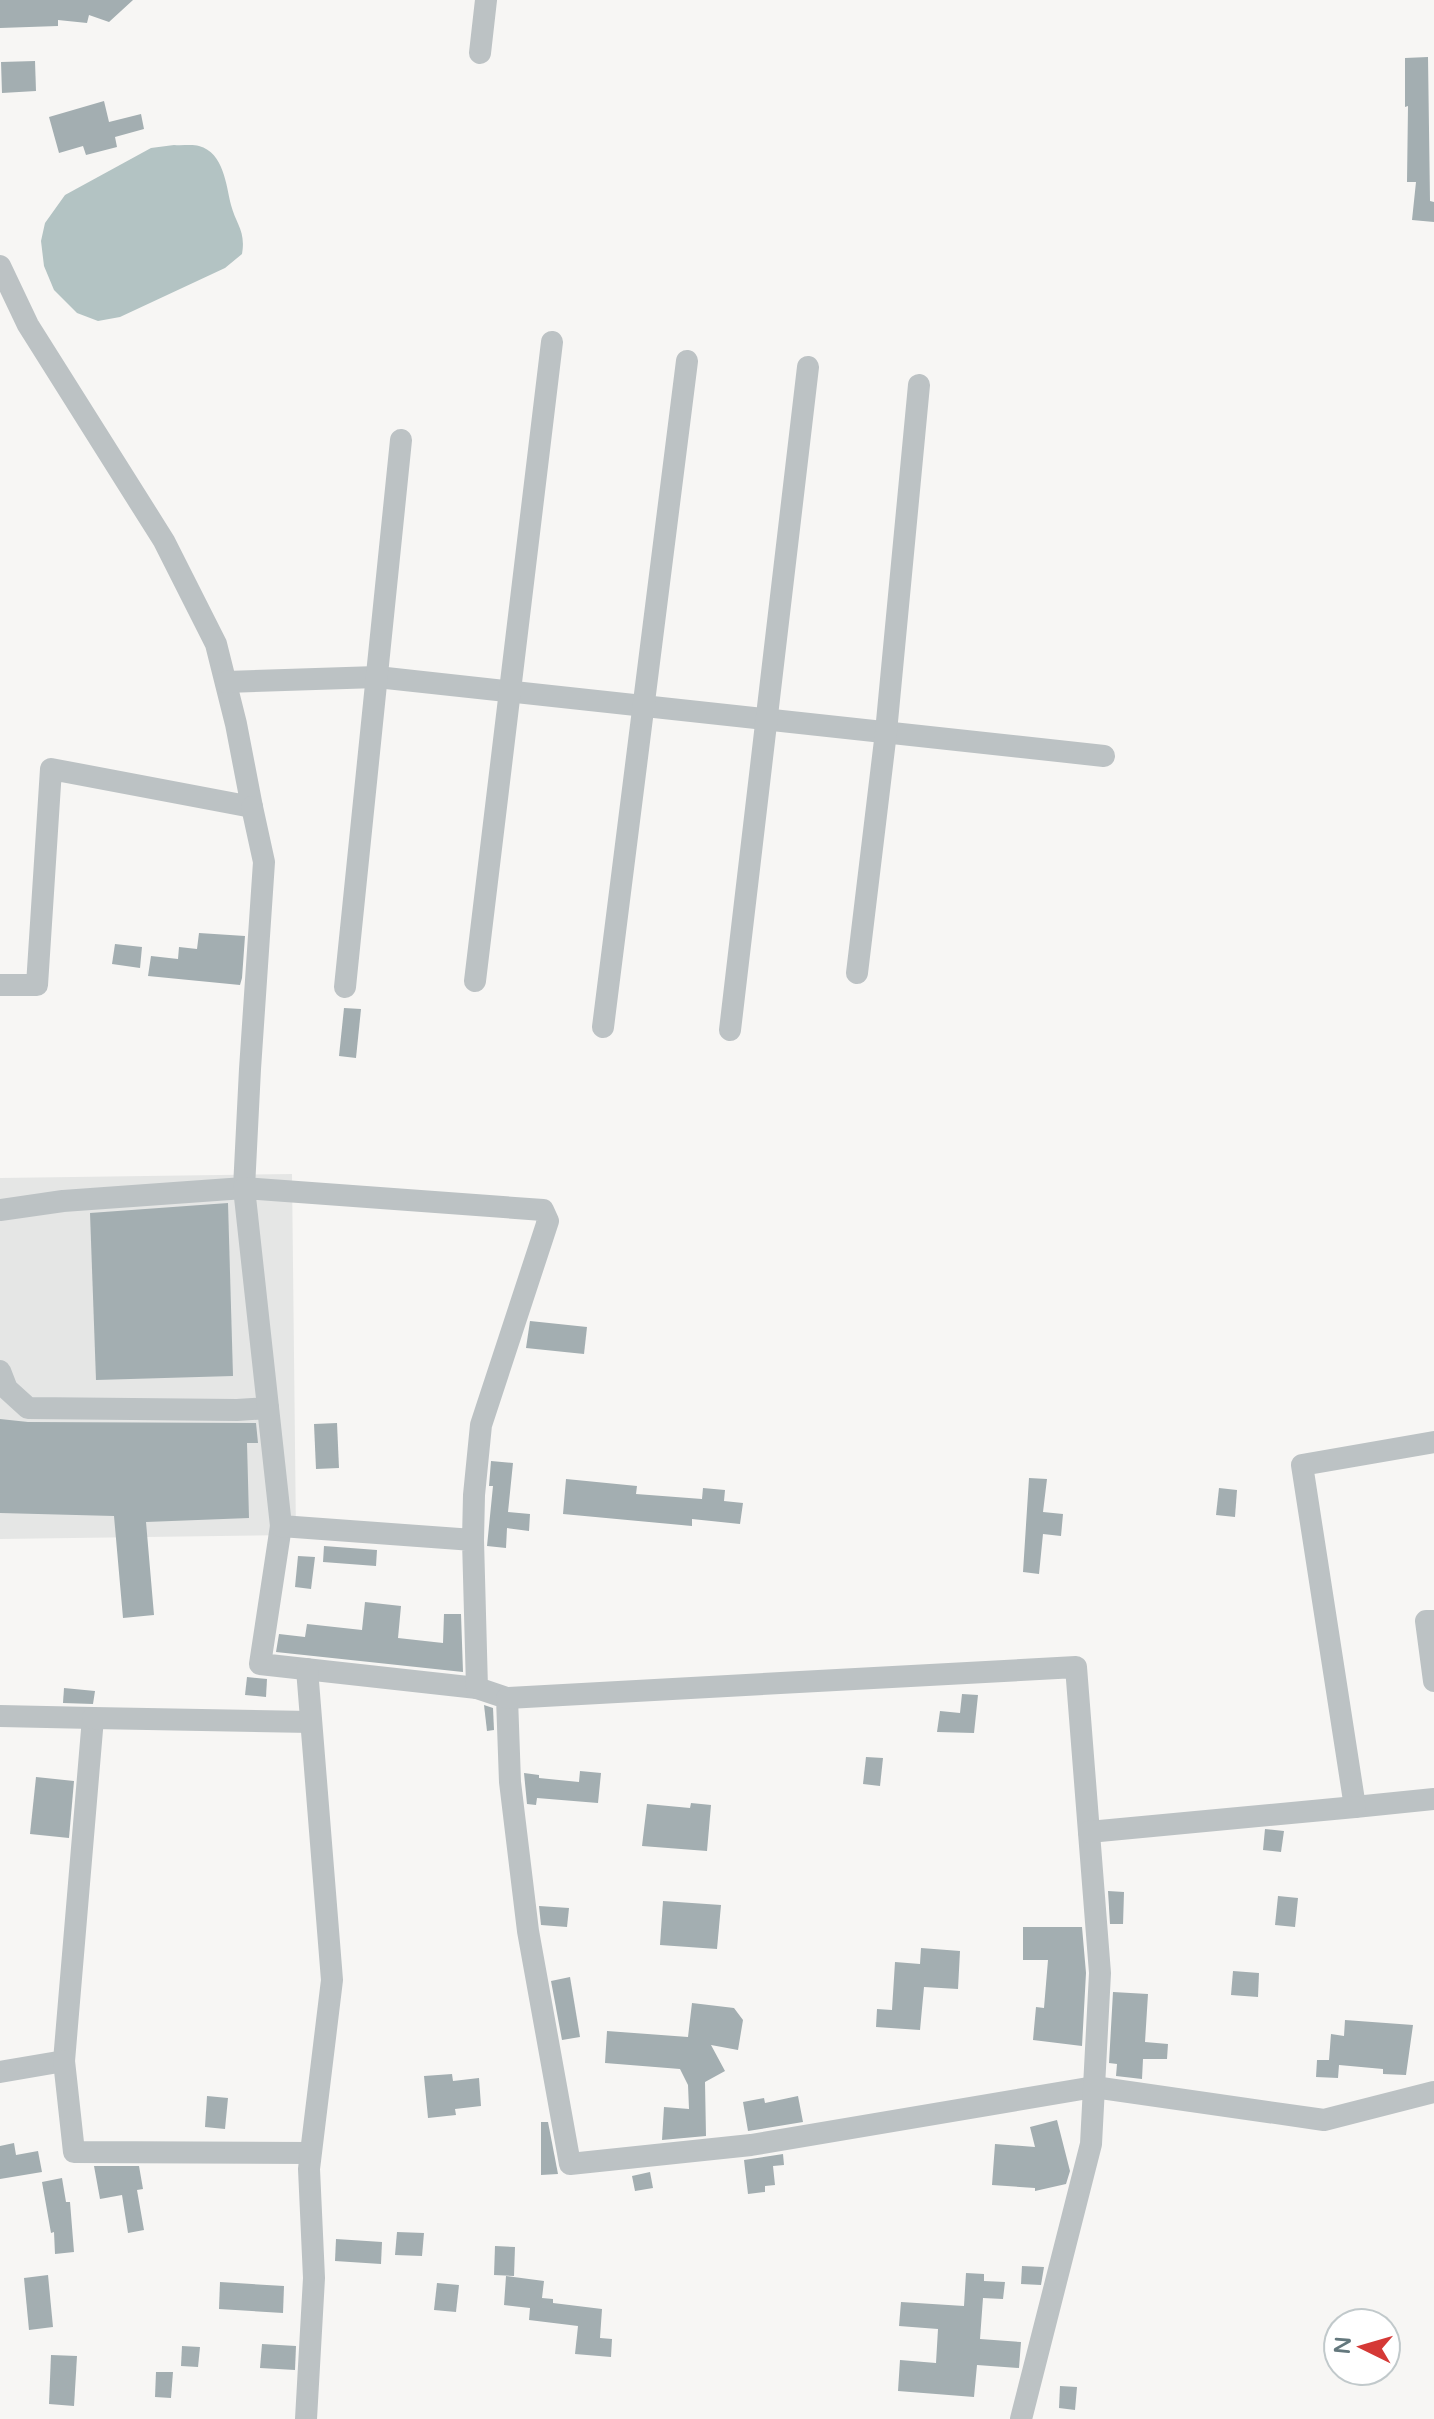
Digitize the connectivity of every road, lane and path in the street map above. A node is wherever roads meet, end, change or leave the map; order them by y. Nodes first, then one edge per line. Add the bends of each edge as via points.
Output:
1 (486, 0) edge
2 (480, 53) dead end
3 (0, 266) edge
4 (552, 342) dead end
5 (687, 361) dead end
6 (808, 367) dead end
7 (919, 385) dead end
8 (401, 440) dead end
9 (377, 677) junction
10 (226, 682) junction
11 (510, 690) junction
12 (645, 705) junction
13 (767, 718) junction
14 (886, 732) junction
15 (1104, 756) dead end
16 (252, 807) junction
17 (857, 973) dead end
18 (475, 981) dead end
19 (0, 985) edge
20 (345, 987) dead end
21 (603, 1027) dead end
22 (730, 1030) dead end
23 (244, 1188) junction
24 (0, 1210) edge
25 (0, 1371) edge
26 (268, 1408) junction
27 (1434, 1442) edge
28 (281, 1526) junction
29 (473, 1540) junction
30 (1434, 1621) edge
31 (307, 1669) junction
32 (1434, 1681) edge
33 (477, 1688) junction
34 (507, 1698) junction
35 (0, 1716) edge
36 (93, 1718) junction
37 (311, 1722) junction
38 (1434, 1799) edge
39 (1355, 1807) junction
40 (1089, 1832) junction
41 (64, 2061) junction
42 (0, 2072) edge
43 (1094, 2087) junction
44 (1434, 2092) edge
45 (310, 2153) junction
46 (306, 2419) edge
47 (1021, 2419) edge

1 - 2 street
3 - 10 street via 28,325 164,541 216,644
4 - 11 street
5 - 12 street
6 - 13 street
7 - 14 street
8 - 9 street
9 - 10 street
9 - 11 street
9 - 20 street
10 - 16 street
11 - 12 street
11 - 18 street
12 - 13 street
12 - 21 street
13 - 14 street
13 - 22 street
14 - 15 street
14 - 17 street
16 - 19 street via 51,769 37,985
16 - 23 street via 264,862
23 - 24 street
23 - 26 street
23 - 29 street via 543,1210 548,1221 540,1252 481,1425
25 - 26 street via 7,1389 28,1408
26 - 28 street
27 - 39 street via 1302,1465
28 - 29 street
28 - 31 street via 260,1664
29 - 33 street
30 - 32 street via 1426,1621
31 - 33 street
31 - 37 street
33 - 34 street
34 - 40 street via 1076,1667
34 - 43 street via 510,1782 528,1931 570,2164 751,2145
35 - 36 street
36 - 37 street
36 - 41 street
37 - 45 street via 332,1980
38 - 39 street
39 - 40 street
40 - 43 street via 1100,1973
41 - 42 street
41 - 45 street via 74,2152
43 - 44 street via 1324,2120
43 - 47 street via 1091,2144
45 - 46 street via 314,2278

